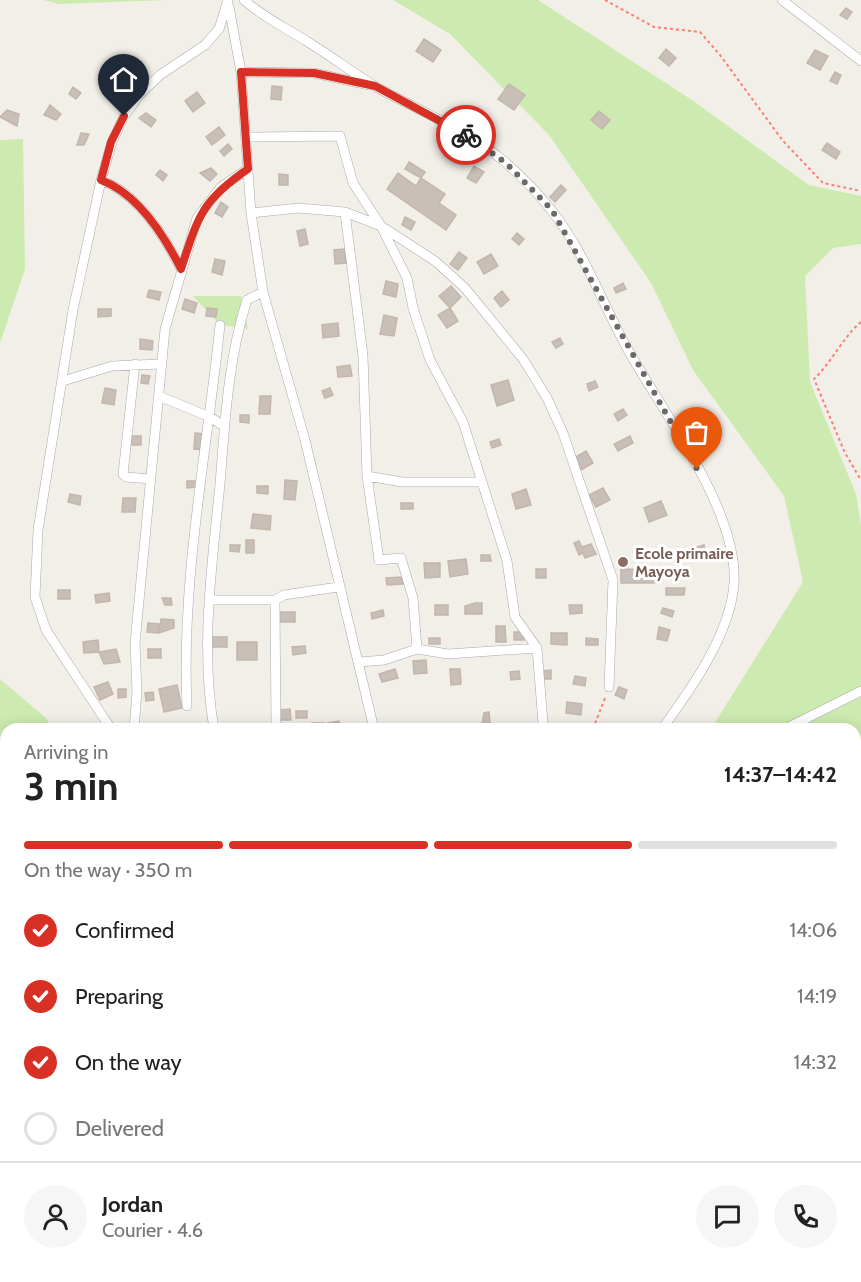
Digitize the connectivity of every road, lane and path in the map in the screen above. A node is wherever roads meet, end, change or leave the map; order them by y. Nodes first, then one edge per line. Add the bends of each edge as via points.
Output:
1 (228, 0) edge
2 (244, 0) edge
3 (605, 0) edge
4 (782, 0) edge
5 (861, 61) edge
6 (241, 72) junction
7 (375, 86) junction
8 (246, 136) junction
9 (248, 169) junction
10 (101, 180) junction
11 (861, 191) edge
12 (345, 212) junction
13 (251, 213) junction
14 (381, 226) junction
15 (181, 269) junction
16 (263, 292) junction
17 (861, 322) edge
18 (220, 326) dead end
19 (135, 364) junction
20 (161, 364) junction
21 (63, 381) junction
22 (159, 396) junction
23 (210, 417) junction
24 (225, 427) junction
25 (367, 476) junction
26 (151, 479) junction
27 (861, 480) edge
28 (481, 482) junction
29 (338, 587) junction
30 (210, 600) junction
31 (275, 600) junction
32 (537, 648) junction
33 (417, 649) junction
34 (359, 662) junction
35 (609, 687) joint
36 (861, 691) edge
37 (187, 706) dead end
38 (107, 723) edge
39 (134, 723) edge
40 (213, 723) edge
41 (276, 723) edge
42 (373, 723) edge
43 (543, 723) edge
44 (595, 723) edge
45 (666, 723) edge
46 (797, 723) edge

1 - 6 street
1 - 10 street via 219,29 205,45 160,75 140,94 111,142
2 - 7 street
3 - 11 path via 654,27 699,32 783,141 823,183
4 - 5 street
6 - 7 street via 314,73
6 - 8 street
7 - 45 street via 475,140 506,163 552,210 713,501 730,543 734,583 729,611 695,685
8 - 9 street
8 - 14 street via 340,136 353,183
9 - 13 street
9 - 15 street via 221,187 197,218
10 - 15 street via 122,192 147,216
10 - 21 street
12 - 13 street via 298,208
12 - 14 street
12 - 25 street via 363,356
13 - 16 street
14 - 28 street via 407,278 430,360 463,422
14 - 35 street via 435,261 465,288 523,359 547,398 591,510 613,580
15 - 20 street via 165,329
16 - 24 street via 247,300 236,333
16 - 29 street via 305,440
17 - 27 path via 814,379 845,453
18 - 23 street
19 - 20 street
19 - 21 street via 98,369
19 - 26 street via 123,474
20 - 22 street
21 - 38 street via 38,530 35,597 46,630
22 - 23 street
22 - 26 street
23 - 24 street
23 - 37 street via 184,647
24 - 30 street
25 - 28 street via 402,482
25 - 33 street via 380,560 401,558 411,586
26 - 39 street via 135,643
28 - 32 street via 507,561 515,617
29 - 31 street via 284,595
29 - 34 street
30 - 31 street
30 - 40 street via 207,654
31 - 41 street
32 - 33 street via 448,654
32 - 43 street
33 - 34 street via 384,660
34 - 42 street
35 - 44 path
36 - 46 street

